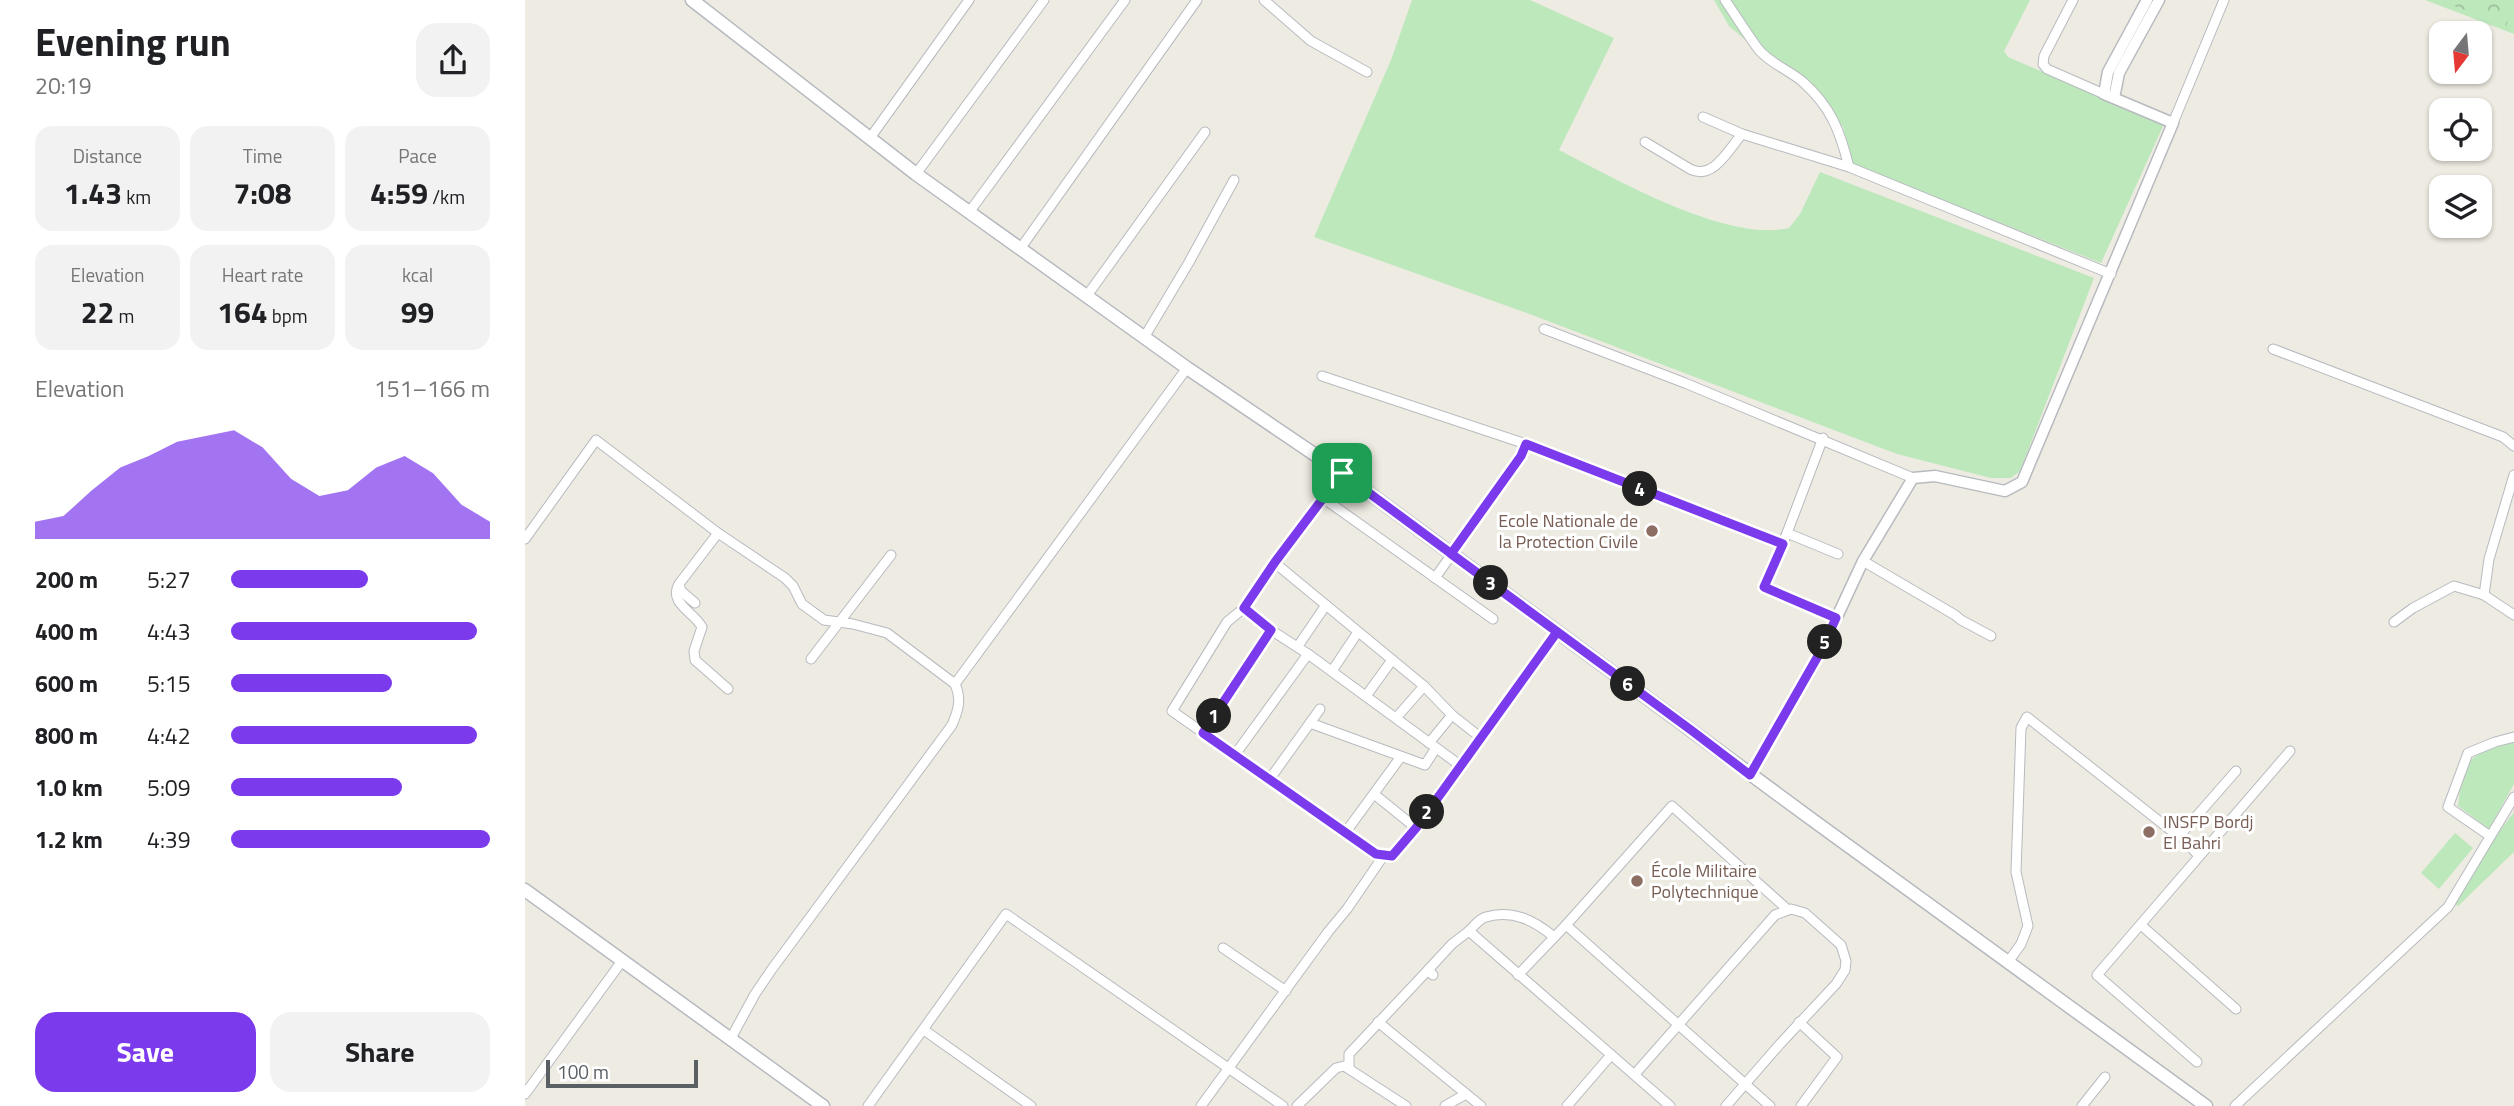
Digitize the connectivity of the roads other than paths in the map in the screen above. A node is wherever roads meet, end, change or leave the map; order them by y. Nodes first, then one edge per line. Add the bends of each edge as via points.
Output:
1 (692, 0) edge
2 (969, 0) edge
3 (1044, 0) edge
4 (1125, 0) edge
5 (1197, 0) edge
6 (1264, 0) edge
7 (1725, 0) edge
8 (2073, 0) edge
9 (2147, 0) edge
10 (2159, 0) edge
11 (2224, 0) edge
12 (1367, 72) dead end
13 (2109, 96) junction
14 (1703, 117) dead end
15 (2173, 122) junction
16 (1205, 132) dead end
17 (1742, 134) junction
18 (870, 138) junction
19 (1645, 142) dead end
20 (1849, 167) junction
21 (916, 174) junction
22 (1234, 180) dead end
23 (969, 211) junction
24 (1020, 249) junction
25 (2111, 274) junction
26 (1086, 297) junction
27 (1544, 329) dead end
28 (1145, 336) junction
29 (2273, 349) dead end
30 (1187, 368) junction
31 (1322, 376) dead end
32 (1823, 438) junction
33 (1526, 444) junction
34 (2514, 446) edge
35 (1342, 473) junction
36 (2514, 475) edge
37 (1913, 478) junction
38 (1323, 498) junction
39 (718, 533) junction
40 (1787, 533) junction
41 (525, 539) edge
42 (1783, 544) junction
43 (1451, 554) junction
44 (1838, 554) dead end
45 (891, 555) dead end
46 (1863, 561) junction
47 (1275, 562) junction
48 (1435, 578) junction
49 (679, 584) junction
50 (2484, 595) junction
51 (695, 603) dead end
52 (1326, 605) junction
53 (1244, 608) junction
54 (2514, 615) edge
55 (1493, 618) dead end
56 (1836, 618) junction
57 (2394, 622) dead end
58 (838, 623) junction
59 (1271, 630) junction
60 (1358, 632) junction
61 (1557, 632) junction
62 (1991, 636) dead end
63 (1298, 646) junction
64 (1308, 654) junction
65 (811, 659) dead end
66 (1392, 660) junction
67 (1332, 671) junction
68 (955, 684) junction
69 (1424, 686) junction
70 (728, 689) dead end
71 (1366, 696) junction
72 (1320, 709) dead end
73 (1452, 715) junction
74 (1396, 718) junction
75 (1310, 723) junction
76 (1203, 733) junction
77 (1480, 737) junction
78 (2514, 737) edge
79 (1433, 745) junction
80 (2290, 751) dead end
81 (1234, 756) junction
82 (1400, 758) junction
83 (1461, 766) junction
84 (2236, 771) dead end
85 (1750, 775) junction
86 (1269, 780) junction
87 (1374, 794) junction
88 (2514, 797) edge
89 (1416, 828) junction
90 (1345, 833) junction
91 (2179, 835) junction
92 (2490, 836) junction
93 (1384, 855) junction
94 (2199, 856) junction
95 (525, 890) edge
96 (1787, 909) junction
97 (1566, 925) junction
98 (2141, 925) junction
99 (1469, 931) junction
100 (1554, 937) junction
101 (1223, 948) dead end
102 (622, 961) junction
103 (2008, 962) junction
104 (1517, 975) junction
105 (1286, 991) junction
106 (2236, 1009) dead end
107 (1378, 1022) junction
108 (1799, 1022) junction
109 (1680, 1024) junction
110 (924, 1030) junction
111 (730, 1040) junction
112 (1611, 1055) junction
113 (2197, 1062) dead end
114 (1228, 1068) junction
115 (1349, 1069) junction
116 (1635, 1074) junction
117 (2105, 1077) dead end
118 (1745, 1083) junction
119 (525, 1094) edge
120 (1466, 1094) junction
121 (823, 1106) edge
122 (868, 1106) edge
123 (1031, 1106) edge
124 (1201, 1106) edge
125 (1283, 1106) edge
126 (1297, 1106) edge
127 (1406, 1106) edge
128 (1445, 1106) edge
129 (1481, 1106) edge
130 (1567, 1106) edge
131 (1669, 1106) edge
132 (1726, 1106) edge
133 (1770, 1106) edge
134 (1801, 1106) edge
135 (2082, 1106) edge
136 (2206, 1106) edge
137 (2235, 1106) edge

1 - 18 main road
2 - 18 street
3 - 21 street
4 - 23 street
5 - 24 street
6 - 12 street via 1311,41
7 - 20 street via 1760,50 1827,108 1840,131
8 - 13 street via 2043,64
9 - 13 street via 2108,72
10 - 13 street
11 - 15 street
13 - 15 street
14 - 17 street
15 - 25 street
16 - 26 street
17 - 19 street via 1711,170 1703,172
17 - 20 street
18 - 21 main road
20 - 25 street
21 - 23 main road
22 - 28 street
23 - 24 main road
24 - 26 main road
25 - 37 street via 2022,482 2005,491 1935,477
26 - 28 main road
27 - 32 street
28 - 30 main road
29 - 34 street via 2503,437
30 - 35 main road
30 - 68 street
31 - 33 street
32 - 37 street
32 - 40 street
33 - 42 street
33 - 43 street
35 - 38 street
35 - 43 main road
36 - 50 street via 2489,559
37 - 46 street
38 - 47 street
38 - 48 street
39 - 41 street via 596,439
39 - 49 street
39 - 58 street via 789,582 805,607
40 - 42 street
40 - 44 street
42 - 56 street via 1764,587
43 - 48 street
43 - 61 main road
45 - 58 street
46 - 56 street
46 - 62 street
47 - 52 street
47 - 53 street
48 - 55 street
49 - 51 street
49 - 70 street via 677,600 702,627 695,660
50 - 54 street
50 - 57 street via 2455,586
52 - 60 street
52 - 63 street
53 - 59 street
53 - 76 street via 1227,622 1172,711
56 - 85 street
58 - 65 street
58 - 68 street via 887,633
59 - 63 street
59 - 76 street
60 - 66 street
60 - 67 street
61 - 77 street
61 - 85 main road
63 - 64 street
64 - 67 street
64 - 81 street
66 - 69 street
66 - 71 street
67 - 71 street
68 - 111 street via 960,696 952,725 772,969
69 - 73 street
69 - 74 street
71 - 74 street
72 - 75 street
73 - 77 street
73 - 79 street
74 - 79 street
75 - 82 street
75 - 86 street
76 - 81 street
77 - 83 street
78 - 92 street via 2468,752 2448,807
79 - 82 street via 1425,765
79 - 83 street
80 - 94 street
81 - 86 street
82 - 87 street
83 - 89 street
84 - 91 street
85 - 103 main road
86 - 90 street
87 - 89 street
87 - 90 street
88 - 92 street
89 - 93 street via 1392,856
90 - 93 street
91 - 94 street
91 - 103 street via 2027,717 2021,728 2015,872 2028,926
92 - 137 street via 2448,907
93 - 105 street
94 - 98 street
95 - 102 main road
96 - 97 street via 1672,806
96 - 108 street via 1805,913 1835,939 1846,961 1841,978
96 - 109 street via 1772,918
97 - 100 street
97 - 109 street
98 - 106 street
98 - 113 street via 2097,975
99 - 100 street via 1484,917 1509,915 1534,920
99 - 104 street
99 - 107 street
100 - 104 street
101 - 105 street
102 - 111 main road
102 - 119 street
103 - 136 main road
104 - 112 street
105 - 114 street
107 - 115 street via 1349,1054
107 - 120 street
108 - 118 street
108 - 134 street via 1839,1059
109 - 116 street
109 - 118 street
110 - 114 street via 1006,914
110 - 122 street
110 - 123 street
111 - 121 main road
112 - 116 street
112 - 130 street
114 - 124 street
114 - 125 street
115 - 126 street via 1336,1068
115 - 127 street
116 - 131 street
117 - 135 street
118 - 132 street
118 - 133 street
120 - 128 street
120 - 129 street

